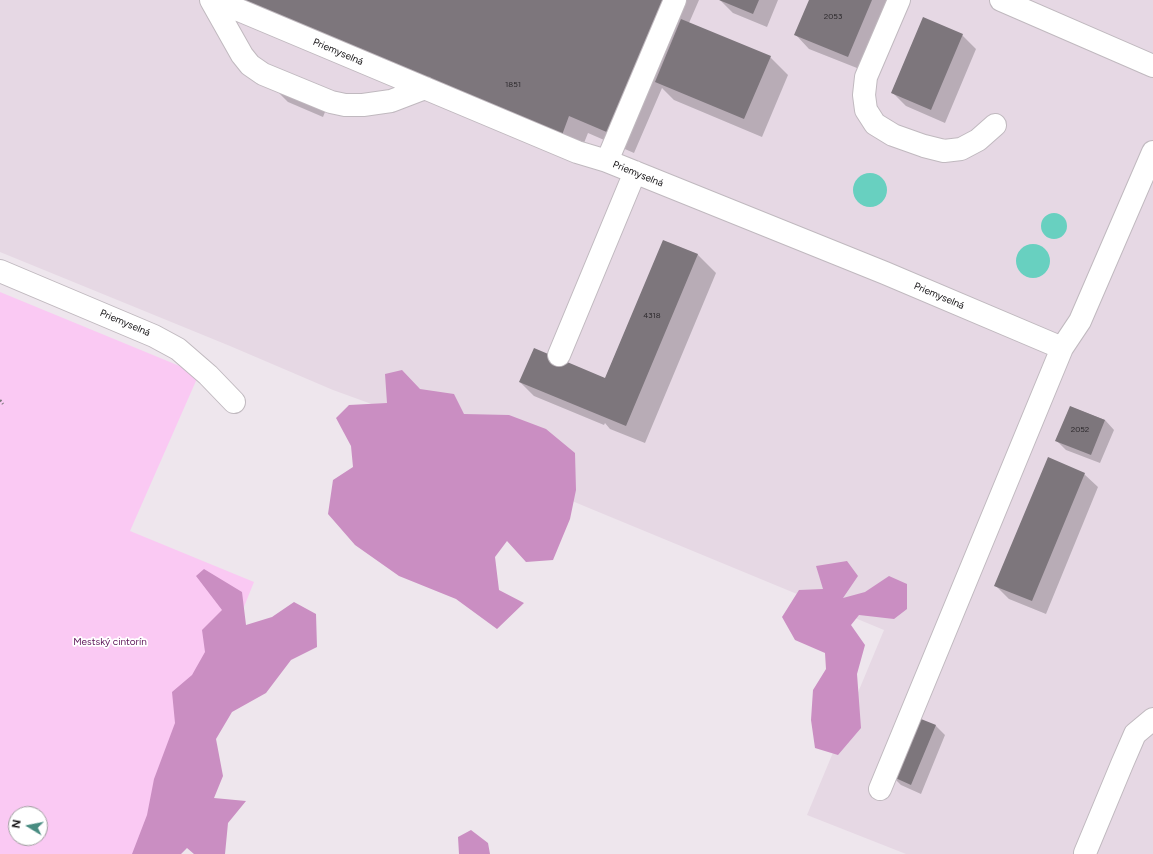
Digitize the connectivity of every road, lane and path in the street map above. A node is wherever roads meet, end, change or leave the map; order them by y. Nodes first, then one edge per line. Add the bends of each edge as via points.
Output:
1 (211, 0) edge
2 (215, 0) edge
3 (675, 0) edge
4 (899, 0) edge
5 (1001, 0) edge
6 (1153, 66) edge
7 (424, 88) junction
8 (995, 125) dead end
9 (607, 161) junction
10 (1151, 163) edge
11 (635, 172) junction
12 (0, 271) edge
13 (1062, 348) junction
14 (559, 355) dead end
15 (0, 400) edge
16 (234, 402) dead end
17 (3, 404) dead end
18 (1153, 719) edge
19 (880, 789) dead end
20 (1085, 853) dead end

1 - 7 street via 242,55 250,65 263,74 331,102 346,105 391,101
2 - 7 street, Priemyselná
3 - 9 street
4 - 8 street via 866,77 866,110 875,124 893,135 944,150 961,149 978,140
5 - 6 street
7 - 9 street, Priemyselná via 577,152
9 - 11 street, Priemyselná
10 - 13 street via 1080,321
11 - 13 street, Priemyselná via 886,273
11 - 14 street
12 - 16 street, Priemyselná via 166,342 208,375
13 - 19 street
15 - 17 path
18 - 20 street via 1135,734

